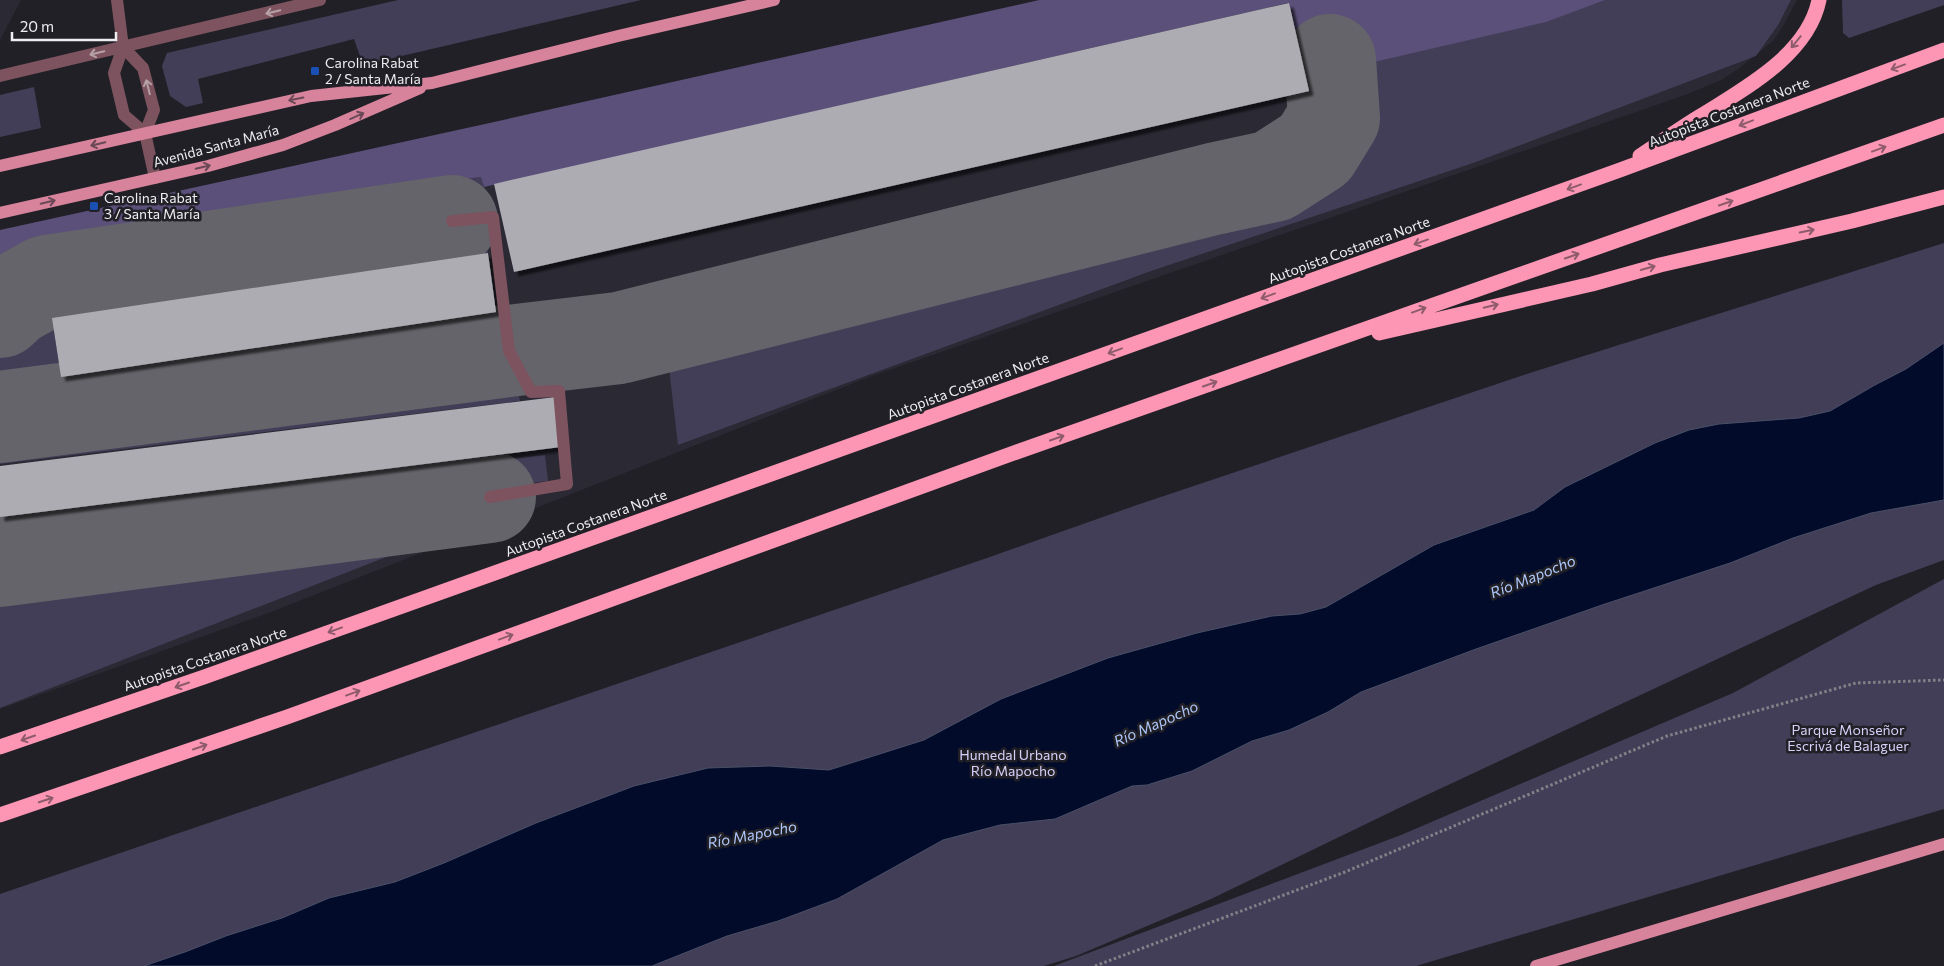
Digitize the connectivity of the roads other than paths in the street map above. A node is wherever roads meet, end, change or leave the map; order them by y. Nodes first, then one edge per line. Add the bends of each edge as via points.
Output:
1 (117, 0) edge
2 (320, 0) edge
3 (774, 0) edge
4 (1819, 0) edge
5 (123, 47) junction
6 (1944, 50) edge
7 (0, 76) edge
8 (432, 83) junction
9 (1944, 125) edge
10 (145, 133) junction
11 (0, 166) edge
12 (1620, 170) junction
13 (156, 178) junction
14 (1944, 197) edge
15 (0, 213) edge
16 (452, 221) dead end
17 (1307, 350) junction
18 (490, 497) dead end
19 (0, 747) edge
20 (0, 815) edge
21 (1944, 844) edge
22 (1536, 966) edge

1 - 5 street
2 -> 5 street
3 - 8 main road, Avenida Santa María
4 -> 12 highway via 1809,26 1777,65
5 -> 7 street
10 -> 5 street via 154,110 143,68
5 - 10 street via 114,72 124,115
6 -> 12 highway, Autopista Costanera Norte
8 -> 10 main road, Avenida Santa María via 311,96
13 -> 8 main road, Avenida Santa María via 283,145
17 -> 9 highway
10 -> 11 main road, Avenida Santa María
10 - 13 street
12 -> 19 highway, Autopista Costanera Norte via 204,677
15 -> 13 main road, Avenida Santa María
17 -> 14 highway
16 - 18 street via 493,217 510,351 531,392 559,391 567,484
20 -> 17 highway via 287,717
21 - 22 main road

